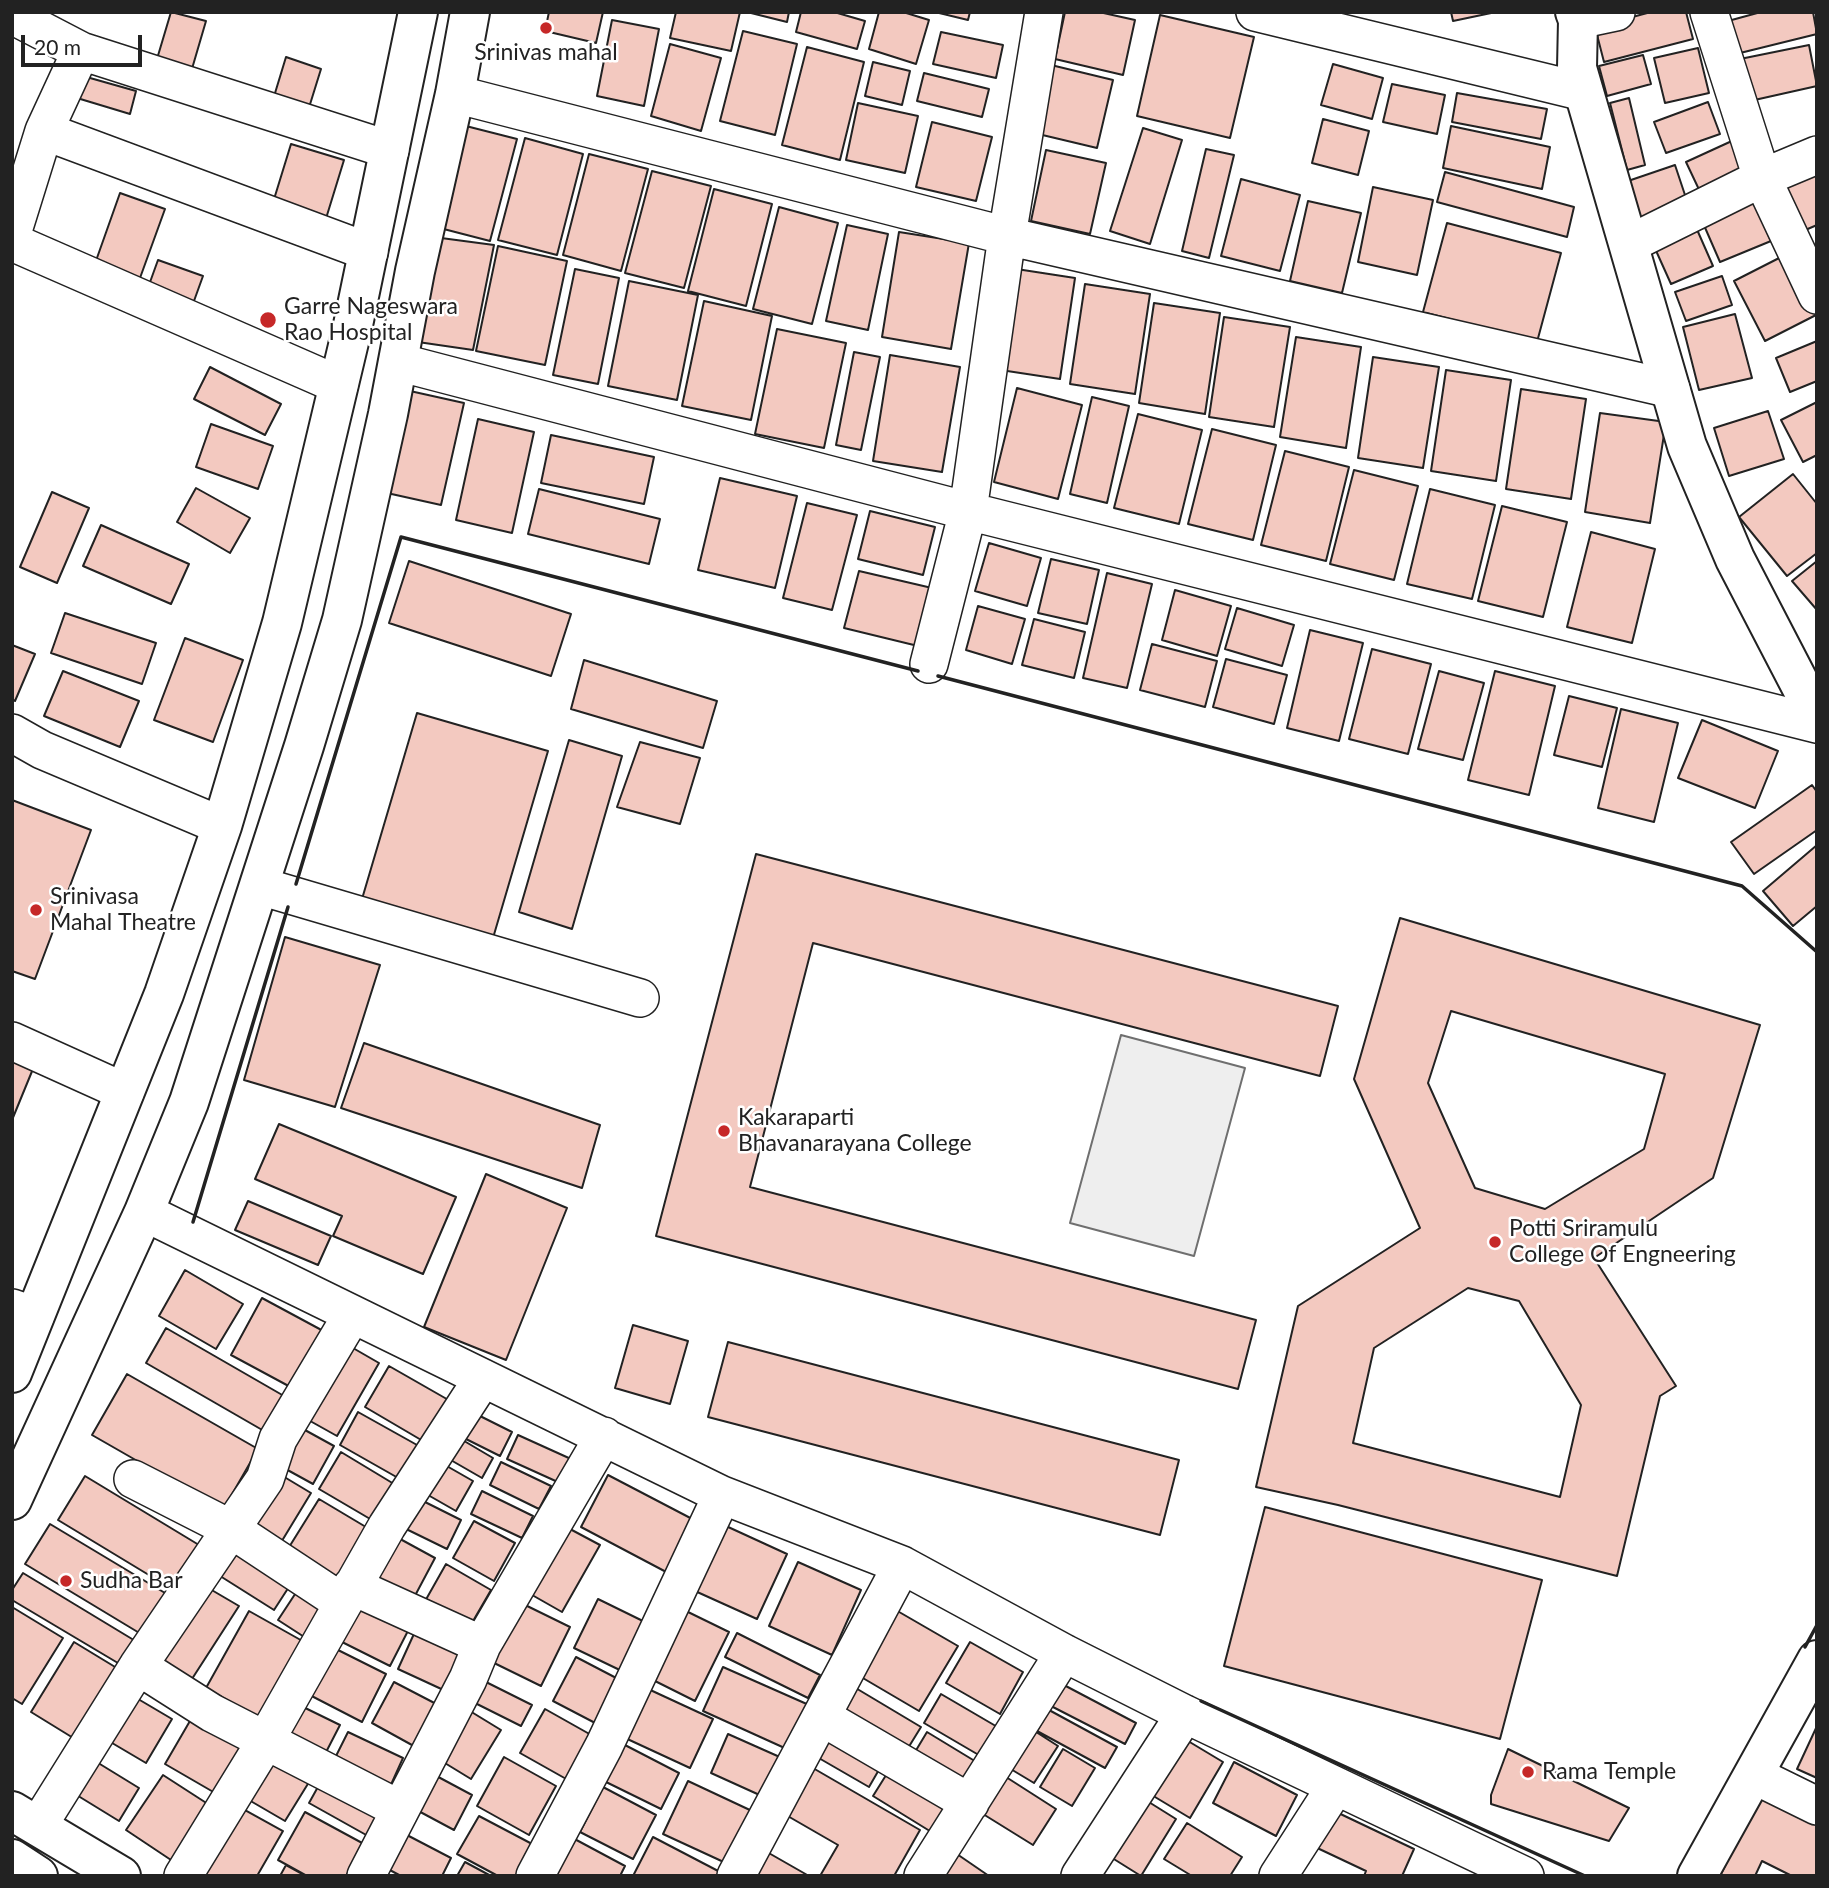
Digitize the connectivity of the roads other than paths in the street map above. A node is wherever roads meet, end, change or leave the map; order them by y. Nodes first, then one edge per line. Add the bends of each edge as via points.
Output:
1 (418, 12) edge
2 (470, 12) edge
3 (1044, 12) edge
4 (1255, 12) edge
5 (1616, 12) edge
6 (1709, 12) edge
7 (12, 15) edge
8 (1576, 16) edge
9 (81, 51) junction
10 (1584, 92) junction
11 (455, 94) junction
12 (44, 131) junction
13 (390, 150) junction
14 (1817, 155) edge
15 (1762, 178) junction
16 (13, 231) edge
17 (1007, 236) junction
18 (1629, 244) junction
19 (369, 252) junction
20 (1817, 295) edge
21 (398, 362) junction
22 (339, 385) junction
23 (1671, 389) junction
24 (968, 511) junction
25 (929, 664) dead end
26 (1817, 718) edge
27 (1817, 724) edge
28 (12, 733) edge
29 (222, 826) junction
30 (260, 886) junction
31 (640, 998) dead end
32 (12, 1041) edge
33 (125, 1092) junction
34 (144, 1212) junction
35 (24, 1312) edge
36 (352, 1315) junction
37 (12, 1373) edge
38 (483, 1378) junction
39 (604, 1436) junction
40 (133, 1479) dead end
41 (722, 1495) junction
42 (12, 1500) edge
43 (231, 1529) junction
44 (902, 1565) junction
45 (348, 1595) junction
46 (482, 1645) junction
47 (1064, 1653) junction
48 (1817, 1660) edge
49 (138, 1666) junction
50 (1185, 1714) junction
51 (822, 1717) junction
52 (266, 1740) junction
53 (1754, 1775) junction
54 (1336, 1786) junction
55 (970, 1803) junction
56 (1817, 1806) edge
57 (399, 1809) junction
58 (25, 1818) edge
59 (12, 1859) edge
60 (38, 1876) edge
61 (121, 1876) edge
62 (183, 1876) edge
63 (366, 1876) edge
64 (535, 1876) edge
65 (736, 1876) edge
66 (923, 1876) edge
67 (1080, 1876) edge
68 (1278, 1876) edge
69 (1525, 1876) edge
70 (1697, 1876) edge

1 - 13 street
2 - 11 street
3 - 17 street
4 - 10 street
5 - 8 street
6 - 15 street
7 - 9 street
8 - 10 street via 1577,68
9 - 12 street
9 - 13 street
10 - 18 street
11 - 17 street
11 - 21 street
12 - 16 street
12 - 19 street
13 - 19 street
14 - 15 street
15 - 18 street
15 - 20 street
16 - 22 street
17 - 23 street
17 - 24 street
18 - 23 street
19 - 22 street
21 - 24 street
21 - 30 street via 342,620
22 - 29 street via 282,623
23 - 26 street via 1687,446 1735,559
24 - 25 street
24 - 27 street
28 - 29 street
29 - 33 street
30 - 31 street
30 - 34 street via 189,1102
32 - 33 street
33 - 35 street
34 - 36 street
34 - 42 street
35 - 37 street
36 - 38 street
36 - 43 street via 278,1439 265,1479
38 - 39 street
38 - 45 street
39 - 41 street
39 - 46 street
40 - 43 street
41 - 44 street
41 - 64 street via 604,1746
43 - 45 street
43 - 49 street
44 - 47 street
44 - 51 street
45 - 46 street
45 - 52 street
46 - 57 street
47 - 50 street
47 - 55 street
48 - 53 street
49 - 52 street via 212,1713
49 - 58 street
50 - 54 street
50 - 67 street
51 - 55 street
51 - 65 street
52 - 57 street
52 - 62 street
53 - 56 street
53 - 70 street
54 - 68 street
54 - 69 street
55 - 66 street
57 - 63 street
58 - 61 street
59 - 60 street

